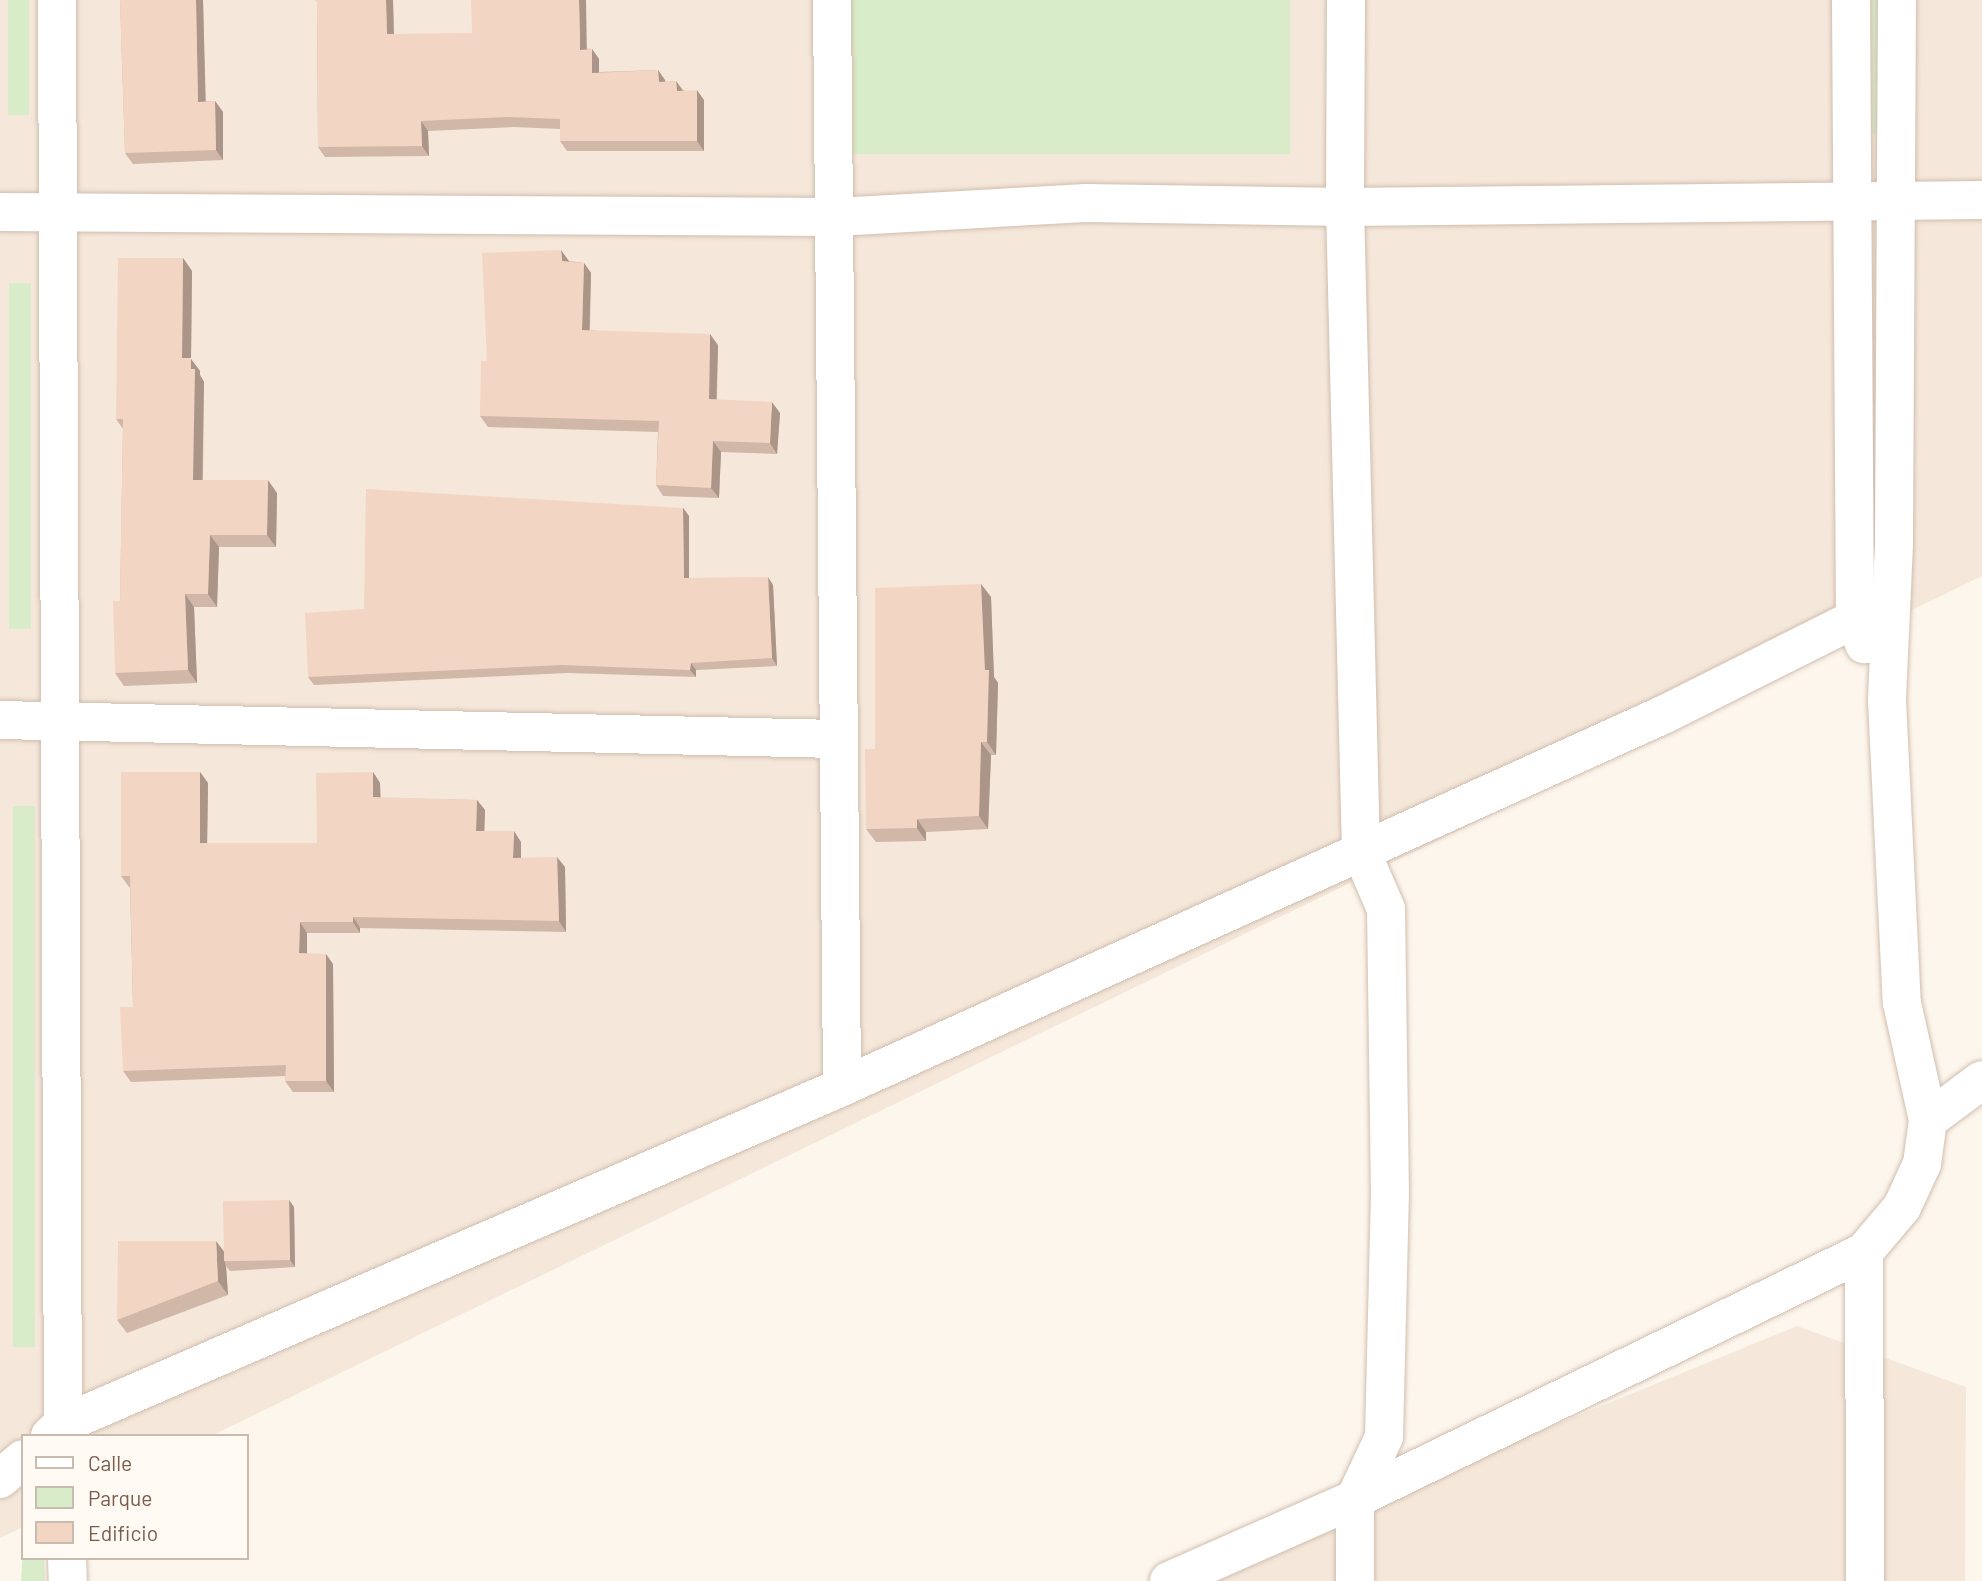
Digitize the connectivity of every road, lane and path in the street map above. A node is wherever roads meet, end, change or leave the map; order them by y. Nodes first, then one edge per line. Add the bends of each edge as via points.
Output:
1 (57, 0) edge
2 (832, 0) edge
3 (1346, 0) edge
4 (1851, 0) edge
5 (1897, 0) edge
6 (1982, 200) edge
7 (1899, 202) junction
8 (1852, 204) junction
9 (1345, 207) junction
10 (0, 212) edge
11 (58, 212) junction
12 (836, 217) junction
13 (1855, 619) junction
14 (1886, 701) junction
15 (0, 720) edge
16 (61, 723) junction
17 (836, 739) junction
18 (1361, 850) junction
19 (1982, 1080) edge
20 (842, 1087) junction
21 (1928, 1120) junction
22 (1864, 1252) junction
23 (59, 1432) edge
24 (21, 1461) edge
25 (0, 1479) edge
26 (1354, 1499) junction
27 (67, 1560) edge
28 (68, 1581) edge
29 (1169, 1581) edge
30 (1355, 1581) edge
31 (1865, 1581) edge

1 - 11 street
2 - 12 street
3 - 9 street
4 - 8 street
5 - 7 street
6 - 7 street
7 - 8 street
7 - 14 street via 1893,591
8 - 9 street
8 - 13 street
9 - 12 street via 1086,204
9 - 18 street
10 - 11 street
11 - 12 street
11 - 16 street
12 - 17 street
13 - 14 street
13 - 18 street via 1663,715
14 - 21 street via 1902,1003
15 - 16 street
16 - 17 street
16 - 23 street
17 - 20 street
18 - 20 street
18 - 26 street via 1386,909 1390,1192 1384,1437
19 - 21 street
20 - 23 street
21 - 22 street via 1917,1175 1902,1207
22 - 26 street
22 - 31 street
24 - 25 street
26 - 29 street
26 - 30 street
27 - 28 street

